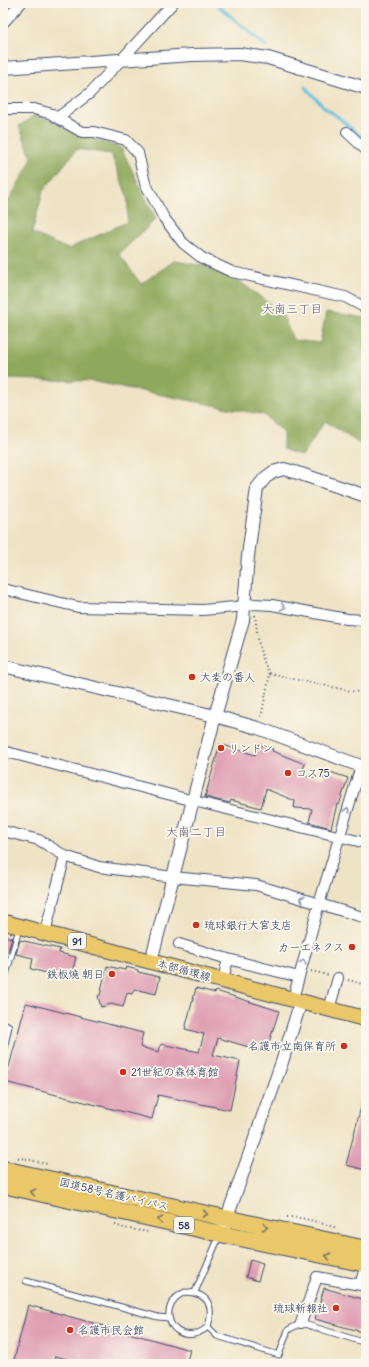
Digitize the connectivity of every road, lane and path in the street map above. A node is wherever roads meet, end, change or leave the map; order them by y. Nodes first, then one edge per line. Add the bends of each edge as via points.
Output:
1 (21, 3) edge
2 (173, 3) edge
3 (3, 23) edge
4 (121, 60) junction
5 (3, 68) edge
6 (366, 88) edge
7 (3, 109) edge
8 (56, 118) junction
9 (347, 132) dead end
10 (366, 150) edge
11 (366, 308) edge
12 (366, 496) edge
13 (3, 589) edge
14 (249, 605) junction
15 (366, 620) edge
16 (3, 666) edge
17 (270, 674) junction
18 (366, 693) edge
19 (215, 716) junction
20 (258, 728) junction
21 (3, 751) edge
22 (363, 767) edge
23 (193, 801) junction
24 (3, 831) edge
25 (340, 836) junction
26 (366, 843) edge
27 (65, 856) junction
28 (173, 877) junction
29 (319, 904) junction
30 (366, 918) edge
31 (3, 922) edge
32 (20, 926) junction
33 (45, 932) junction
34 (179, 944) dead end
35 (228, 959) junction
36 (151, 961) junction
37 (299, 977) junction
38 (338, 978) dead end
39 (223, 980) junction
40 (3, 985) edge
41 (297, 1000) junction
42 (329, 1009) junction
43 (366, 1019) edge
44 (3, 1024) edge
45 (3, 1054) edge
46 (3, 1169) edge
47 (3, 1185) edge
48 (227, 1218) junction
49 (221, 1234) junction
50 (366, 1249) edge
51 (366, 1265) edge
52 (26, 1281) dead end
53 (363, 1286) edge
54 (195, 1292) junction
55 (169, 1318) junction
56 (301, 1323) junction
57 (208, 1327) junction
58 (366, 1343) edge

1 - 3 street
2 - 4 street
4 - 5 street
4 - 6 street via 239,54 268,58
4 - 8 street via 90,93
7 - 8 street via 34,110 52,114
8 - 11 street via 82,132 94,132 126,140 138,153 145,184 164,218 183,243 202,258 232,272 345,297
9 - 10 street
12 - 14 street via 284,469 265,478 257,488 252,519 248,556
13 - 14 street via 78,607 203,610
14 -> 15 street via 272,605 347,619
14 - 17 path via 258,647
14 - 19 street
16 - 19 street
17 - 18 path
17 - 20 path
19 - 20 street
19 - 23 street
20 - 22 street
21 - 23 street
25 -> 22 street
23 - 25 street
23 - 28 street
24 - 27 street via 39,840
25 - 26 street
25 - 29 street
27 - 28 street via 99,867
27 - 33 street
29 -> 28 street via 256,885
28 - 36 street
29 - 30 street
37 -> 29 street
31 - 32 main road, 本部循環線 / 91
32 - 33 main road, 本部循環線 / 91
32 - 40 lane
33 - 36 main road, 本部循環線 / 91
34 - 35 street
35 - 37 street
35 - 39 street
36 - 39 main road, 本部循環線 / 91
37 - 41 street
38 - 42 street
39 - 41 main road, 本部循環線 / 91
41 - 42 main road, 本部循環線 / 91
41 - 48 street via 280,1069
42 - 43 main road, 本部循環線 / 91
44 - 45 lane via 9,1026
46 -> 48 highway, 国道58号名護バイパス / 58
49 -> 47 highway, 国道58号名護バイパス / 58
48 - 49 street
48 -> 50 highway, 国道58号名護バイパス / 58
51 -> 49 highway, 国道58号名護バイパス / 58
49 - 54 lane
51 - 53 street
52 - 55 lane
53 - 56 street via 317,1277
54 - 55 lane via 185,1292 172,1301
54 - 57 lane via 202,1295 211,1308
55 - 57 lane via 178,1331 186,1334 194,1334
56 - 57 lane via 288,1330 279,1355 217,1336
56 - 58 lane

